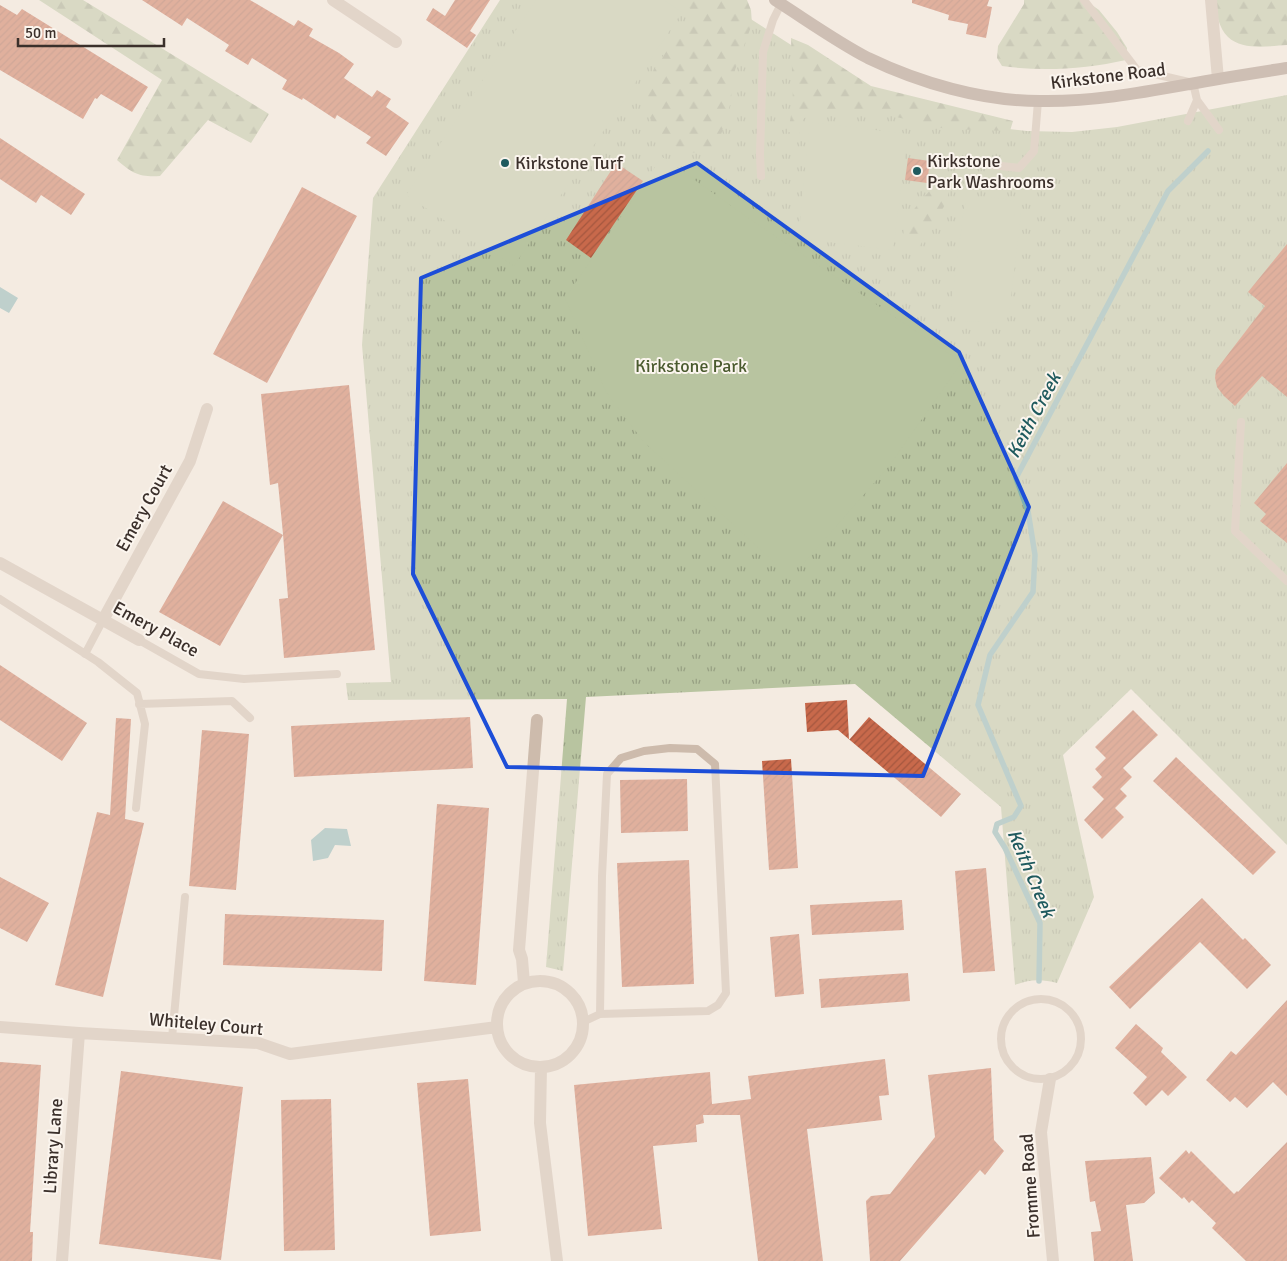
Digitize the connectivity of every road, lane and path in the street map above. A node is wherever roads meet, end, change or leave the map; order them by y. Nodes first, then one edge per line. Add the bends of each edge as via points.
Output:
1 (333, 0) edge
2 (1084, 0) edge
3 (1211, 0) edge
4 (778, 2) edge
5 (396, 42) dead end
6 (1287, 68) edge
7 (1218, 79) junction
8 (1193, 83) junction
9 (1197, 100) junction
10 (1038, 102) junction
11 (1188, 121) dead end
12 (1219, 130) dead end
13 (946, 160) dead end
14 (761, 176) dead end
15 (207, 409) dead end
16 (1241, 422) dead end
17 (0, 563) edge
18 (1287, 581) edge
19 (0, 598) edge
20 (103, 620) junction
21 (139, 640) joint
22 (85, 654) junction
23 (337, 674) dead end
24 (140, 704) junction
25 (250, 718) dead end
26 (537, 720) dead end
27 (136, 808) dead end
28 (185, 897) dead end
29 (524, 983) junction
30 (600, 1014) junction
31 (583, 1022) junction
32 (497, 1026) junction
33 (0, 1027) edge
34 (79, 1033) junction
35 (172, 1038) junction
36 (540, 1067) junction
37 (1050, 1079) junction
38 (62, 1261) edge
39 (558, 1261) edge
40 (1053, 1261) edge

1 - 5 street
2 - 8 lane via 1137,70
3 - 7 street
4 - 10 street, Kirkstone Road via 868,58 925,81 965,92
4 - 14 lane via 763,52
6 - 7 street, Kirkstone Road
7 - 8 street, Kirkstone Road
8 - 9 lane
8 - 10 street, Kirkstone Road via 1121,96
9 - 11 lane
9 - 12 lane
10 - 13 lane via 1034,152 1019,168
15 - 20 street, Emery Court via 190,461
16 - 18 lane via 1235,531
17 - 20 street, Emery Place
19 - 22 lane
20 - 21 street, Emery Place
20 - 22 lane
21 - 23 lane, Emery Place via 199,674 244,679
22 - 24 lane via 137,693
24 - 25 lane via 232,701
24 - 27 lane via 145,724
26 - 29 street via 519,950
28 - 35 lane
29 - 31 street via 558,984 579,1005
29 - 32 street via 506,996 499,1008
30 - 30 lane via 607,774 621,758 644,751 698,749 715,764 726,993 718,1005 708,1011
30 - 31 lane
31 - 36 street via 581,1037 571,1054 557,1064
32 - 35 street, Whiteley Court via 290,1054 258,1043
32 - 36 street via 504,1048 513,1058 529,1066
33 - 34 street, Whiteley Court
34 - 35 street, Whiteley Court
34 - 38 street, Library Lane
36 - 39 street via 540,1123
37 - 37 lane via 1064,1073 1074,1063 1082,1036 1071,1012 1045,999 1030,1000 1016,1007 1006,1019 1001,1033 1001,1049 1011,1067 1029,1078
37 - 40 street, Fromme Road via 1042,1132

